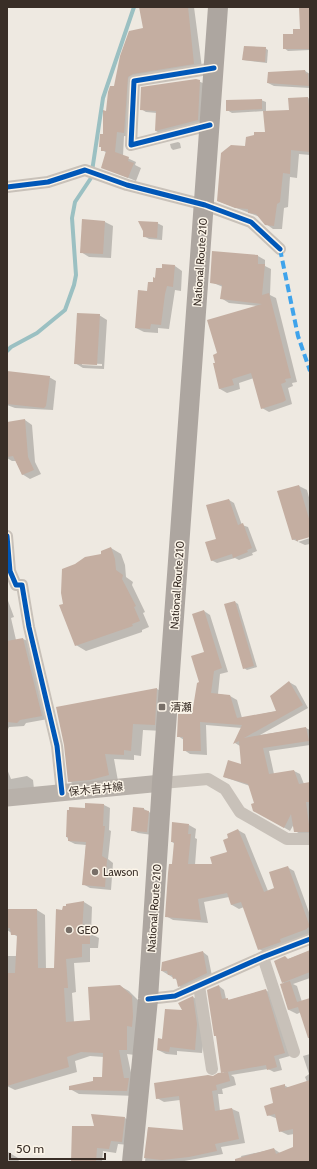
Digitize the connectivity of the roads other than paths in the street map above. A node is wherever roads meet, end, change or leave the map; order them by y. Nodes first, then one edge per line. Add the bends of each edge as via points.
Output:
1 (218, 7) edge
2 (214, 68) junction
3 (210, 124) junction
4 (7, 187) edge
5 (204, 205) junction
6 (280, 249) dead end
7 (7, 536) edge
8 (162, 782) junction
9 (62, 792) junction
10 (7, 798) edge
11 (310, 839) edge
12 (310, 939) edge
13 (263, 957) junction
14 (199, 986) junction
15 (148, 999) junction
16 (294, 1052) dead end
17 (212, 1069) dead end
18 (132, 1162) edge

1 - 2 highway, National Route 210
2 - 3 highway, National Route 210
2 - 3 street via 134,81 131,145
3 - 5 highway, National Route 210
4 - 5 street via 48,182 84,170 127,185
5 - 6 street via 251,222
5 - 8 highway, National Route 210
7 - 9 street via 10,571 16,585 22,585 29,627 57,746
8 - 9 main road, 保木吉井線
8 - 11 street via 208,779 225,789 240,812 286,839
8 - 15 highway, National Route 210
9 - 10 main road, 保木吉井線
12 - 13 street
13 - 14 street
13 - 16 street
14 - 15 street via 175,996
14 - 17 street
15 - 18 highway, National Route 210

